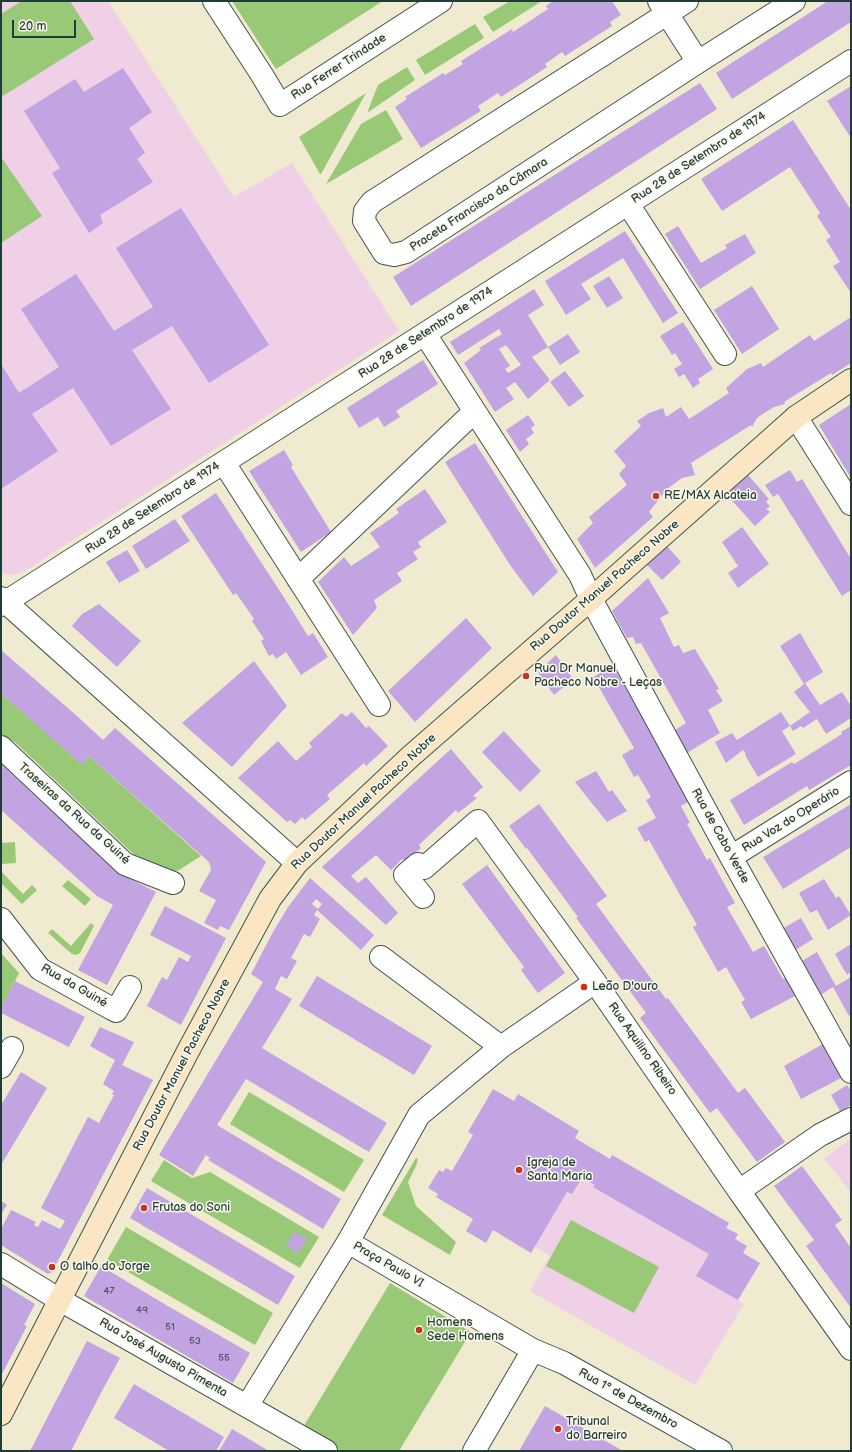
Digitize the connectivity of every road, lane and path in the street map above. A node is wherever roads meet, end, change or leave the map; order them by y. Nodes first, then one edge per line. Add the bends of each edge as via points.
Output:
1 (214, 1) edge
2 (441, 1) edge
3 (687, 1) edge
4 (794, 1) edge
5 (663, 8) edge
6 (851, 61) edge
7 (698, 62) junction
8 (628, 204) junction
9 (425, 334) junction
10 (724, 354) dead end
11 (851, 380) edge
12 (474, 412) junction
13 (796, 417) junction
14 (224, 463) junction
15 (851, 504) edge
16 (298, 579) junction
17 (591, 599) junction
18 (2, 602) edge
19 (379, 705) dead end
20 (1, 747) edge
21 (851, 782) edge
22 (731, 857) junction
23 (297, 863) junction
24 (172, 883) dead end
25 (423, 897) dead end
26 (1, 919) edge
27 (381, 957) dead end
28 (595, 982) junction
29 (130, 987) dead end
30 (12, 1048) dead end
31 (501, 1048) junction
32 (1, 1067) edge
33 (851, 1072) edge
34 (851, 1119) edge
35 (740, 1191) junction
36 (348, 1242) junction
37 (1, 1264) edge
38 (60, 1300) junction
39 (851, 1349) edge
40 (533, 1350) junction
41 (247, 1406) junction
42 (1, 1414) edge
43 (326, 1451) edge
44 (474, 1451) edge
45 (721, 1451) edge

1 - 2 street, Rua Ferrer Trindade via 280,105
3 - 5 street, Praceta Francisco da Câmara
4 - 7 street, Praceta Francisco da Câmara
5 - 7 street
5 - 7 street, Praceta Francisco da Câmara via 372,202 365,211 364,221 384,252 394,255 406,252
6 - 8 street, Rua 28 de Setembro de 1974
8 - 9 street, Rua 28 de Setembro de 1974
8 - 10 street
9 - 12 street, Rua de Cabo Verde
9 - 14 street, Rua 28 de Setembro de 1974
11 - 13 street, Rua Doutor Manuel Pacheco Nobre
12 - 16 street
12 - 17 street, Rua de Cabo Verde via 580,575
13 - 15 street
13 - 17 street, Rua Doutor Manuel Pacheco Nobre
14 - 16 street
14 - 18 street, Rua 28 de Setembro de 1974
16 - 19 street
17 - 22 street, Rua de Cabo Verde
17 - 23 street, Rua Doutor Manuel Pacheco Nobre via 411,756
18 - 23 street
20 - 24 street, Traseiras da Rua da Guiné via 125,864
21 - 22 street, Rua Voz do Operário
22 - 33 street, Rua de Cabo Verde
23 - 38 street, Rua Doutor Manuel Pacheco Nobre via 270,899 187,1053
25 - 28 street, Rua Aquilino Ribeiro via 405,875 418,864 424,868 478,821
26 - 29 street, Rua da Guiné via 40,969 116,1011
27 - 31 street
28 - 31 street
28 - 35 street, Rua Aquilino Ribeiro
30 - 32 street
31 - 36 street via 419,1115
34 - 35 street via 820,1135
35 - 39 street, Rua Aquilino Ribeiro
36 - 40 street, Praça Paulo VI
36 - 41 street, Praça Paulo VI
37 - 38 street, Rua José Augusto Pimenta
38 - 41 street, Rua José Augusto Pimenta
38 - 42 street, Rua Doutor Manuel Pacheco Nobre
40 - 44 street
40 - 45 street, Rua 1º de Dezembro via 564,1363
41 - 43 street, Rua José Augusto Pimenta

